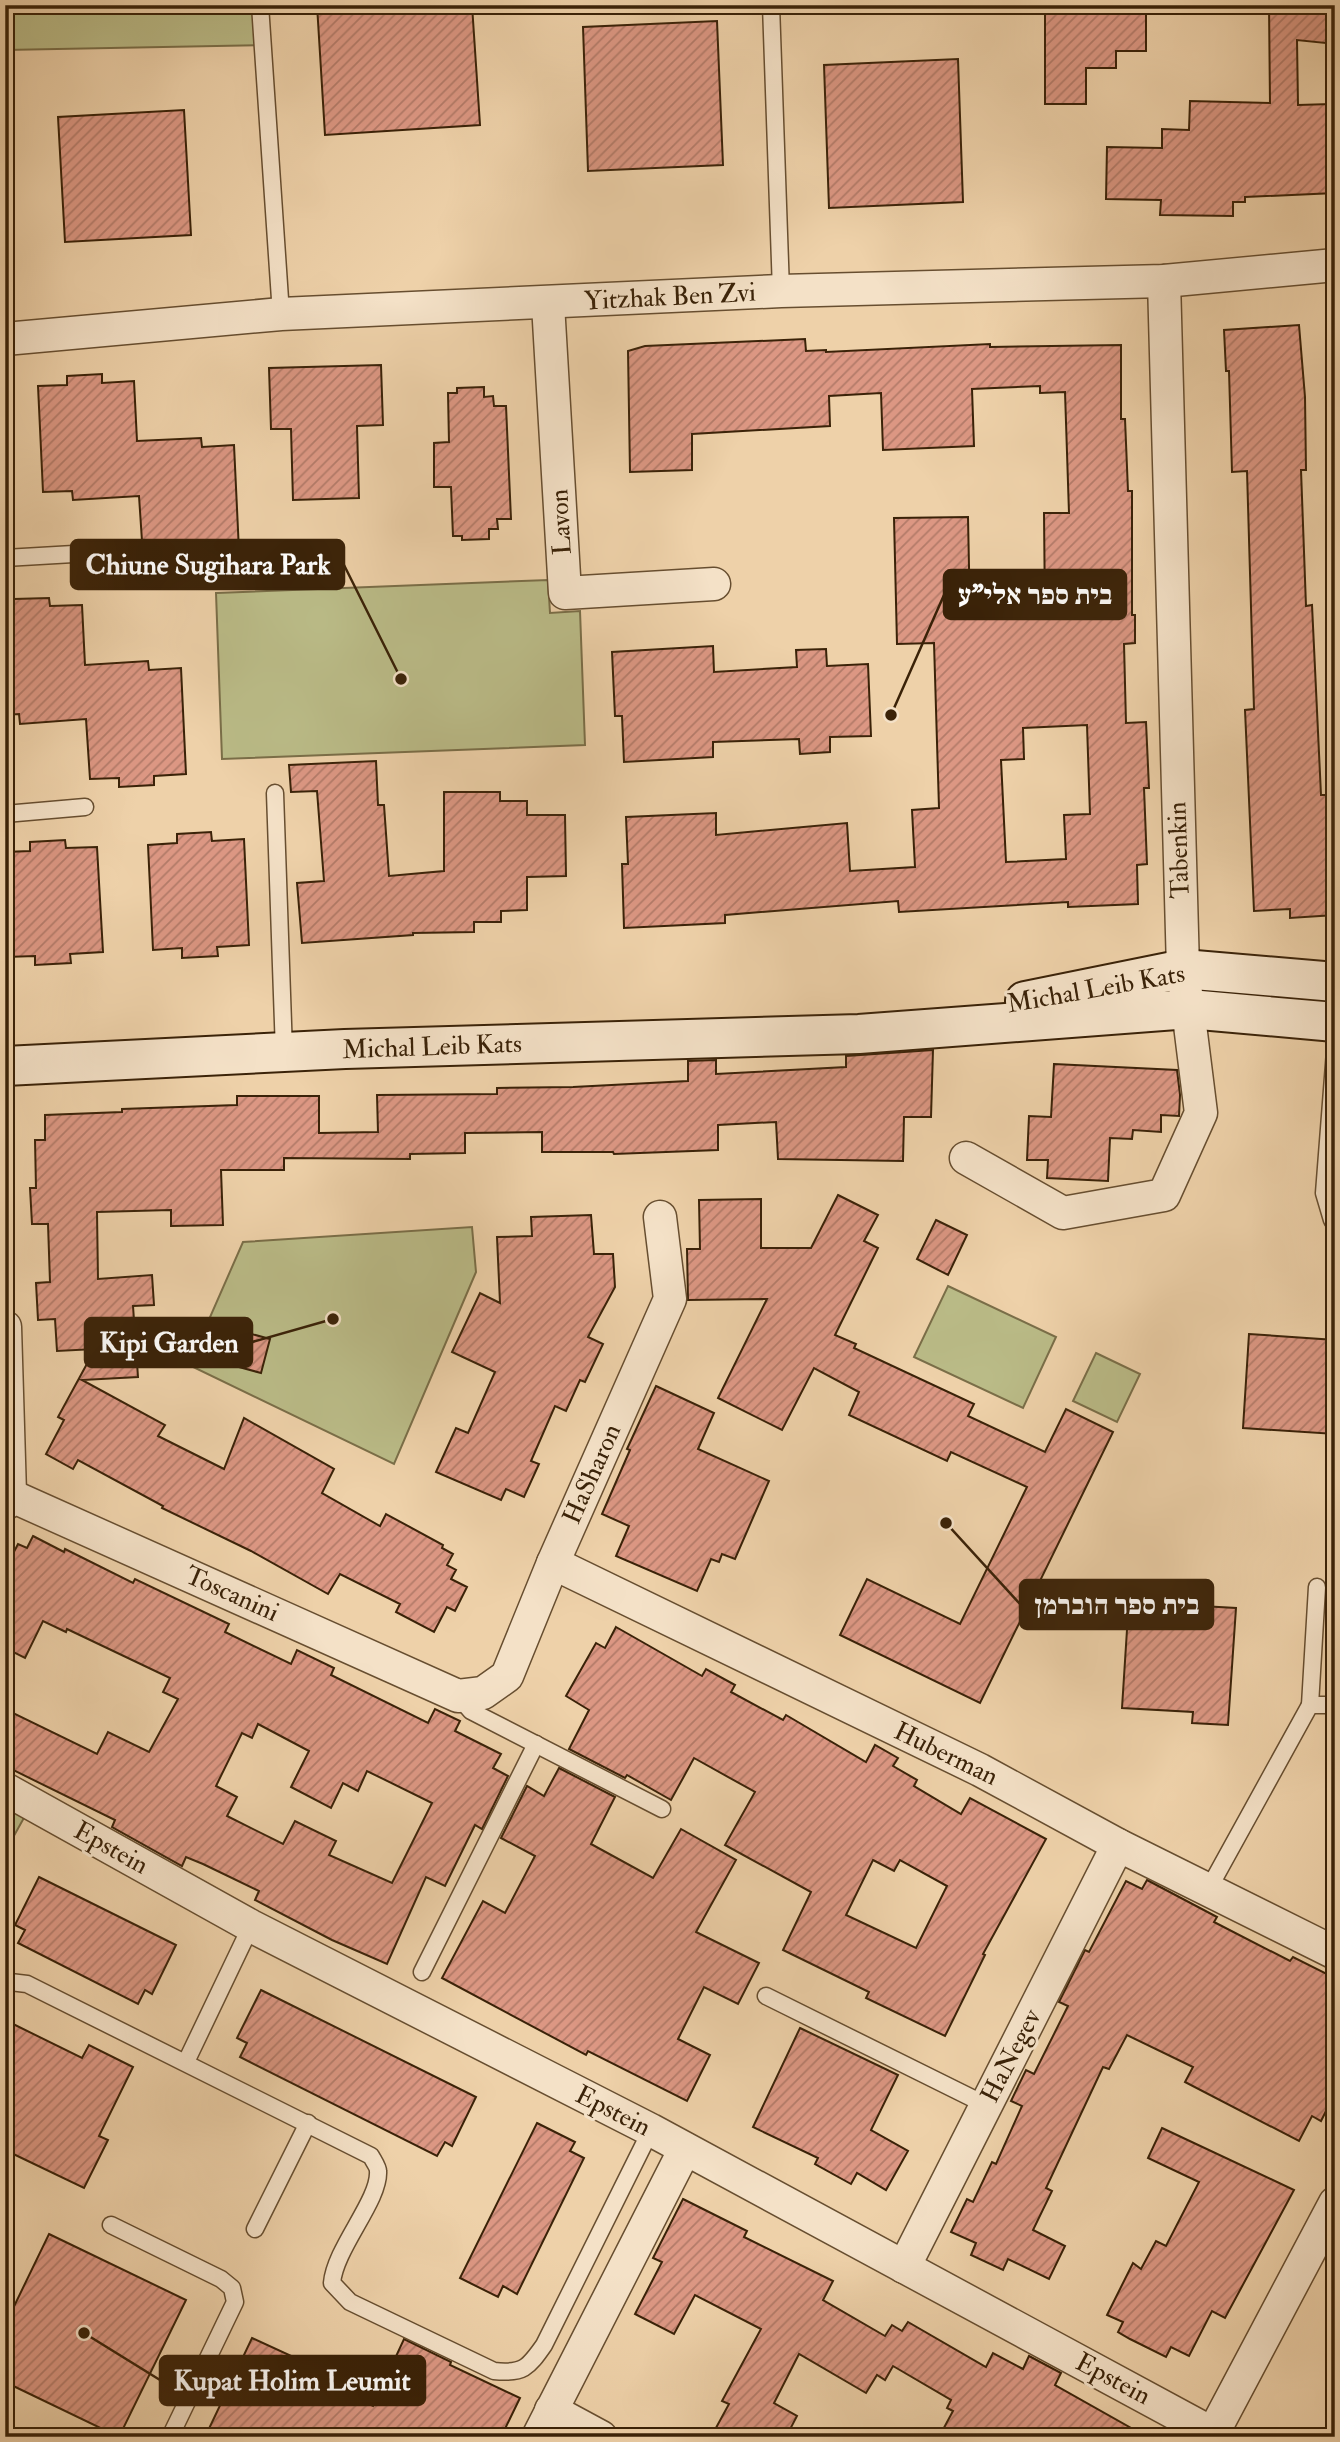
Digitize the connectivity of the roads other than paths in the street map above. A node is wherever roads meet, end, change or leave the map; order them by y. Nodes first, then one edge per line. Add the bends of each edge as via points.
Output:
1 (260, 5) edge
2 (771, 5) edge
3 (1335, 265) edge
4 (1164, 281) junction
5 (781, 291) junction
6 (548, 303) junction
7 (281, 314) junction
8 (5, 339) edge
9 (125, 551) dead end
10 (5, 558) edge
11 (714, 584) dead end
12 (275, 793) dead end
13 (85, 807) dead end
14 (5, 814) edge
15 (1183, 970) junction
16 (1335, 982) edge
17 (1189, 1009) junction
18 (1335, 1022) edge
19 (859, 1034) junction
20 (1335, 1051) edge
21 (284, 1052) junction
22 (5, 1066) edge
23 (965, 1158) dead end
24 (660, 1217) dead end
25 (1335, 1222) edge
26 (5, 1327) edge
27 (7, 1497) edge
28 (553, 1563) junction
29 (1317, 1587) dead end
30 (458, 1696) junction
31 (1310, 1705) junction
32 (1335, 1705) edge
33 (536, 1744) junction
34 (5, 1788) edge
35 (662, 1809) dead end
36 (1118, 1845) junction
37 (1208, 1890) junction
38 (251, 1926) junction
39 (1335, 1953) edge
40 (422, 1972) dead end
41 (5, 1984) edge
42 (766, 1996) dead end
43 (186, 2062) junction
44 (986, 2105) junction
45 (308, 2123) junction
46 (651, 2130) junction
47 (685, 2149) junction
48 (1335, 2203) edge
49 (111, 2225) dead end
50 (256, 2229) dead end
51 (904, 2266) junction
52 (544, 2424) edge
53 (1214, 2436) edge
54 (170, 2437) edge
55 (601, 2437) edge

1 - 7 lane
2 - 5 lane
3 - 4 street, Yitzhak Ben Zvi
4 - 5 street, Yitzhak Ben Zvi
4 - 15 street, Tabenkin
5 - 6 street, Yitzhak Ben Zvi
6 - 7 street, Yitzhak Ben Zvi
6 - 11 street, Lavon via 565,593
7 - 8 street, Yitzhak Ben Zvi
9 - 10 lane
12 - 21 lane
13 - 14 lane
15 - 16 street, Michal Leib Kats
15 - 17 street, Tabenkin
15 - 19 street, Michal Leib Kats
17 - 18 street, Michal Leib Kats
17 - 19 street, Michal Leib Kats
17 - 23 street, Tabenkin via 1201,1113 1164,1195 1063,1213
19 - 21 street, Michal Leib Kats
20 - 25 lane via 1324,1193
21 - 22 street, Michal Leib Kats
24 - 28 street, HaSharon via 670,1299
26 - 27 street
27 - 30 street, Toscanini
28 - 30 street, HaSharon via 507,1676 483,1693
28 - 36 street, Huberman via 979,1770
29 - 31 lane
30 - 33 lane via 471,1711
31 - 32 lane
31 - 37 lane
33 - 35 lane
33 - 40 lane
34 - 38 street, Epstein
36 - 37 street, Huberman
36 - 44 street, HaNegev
37 - 39 street, Huberman
38 - 43 lane
38 - 46 street, Epstein
41 - 43 lane via 27,1984
42 - 44 lane
43 - 45 lane
44 - 51 street, HaNegev
45 - 46 lane via 371,2156 378,2171 374,2190 333,2269 332,2283 350,2302 494,2371 515,2373 531,2365 544,2345
45 - 50 lane
46 - 47 street, Epstein
47 - 51 street, Epstein
47 - 52 street
48 - 53 street
49 - 54 lane via 232,2288 235,2302
51 - 53 street, Epstein
52 - 55 street

